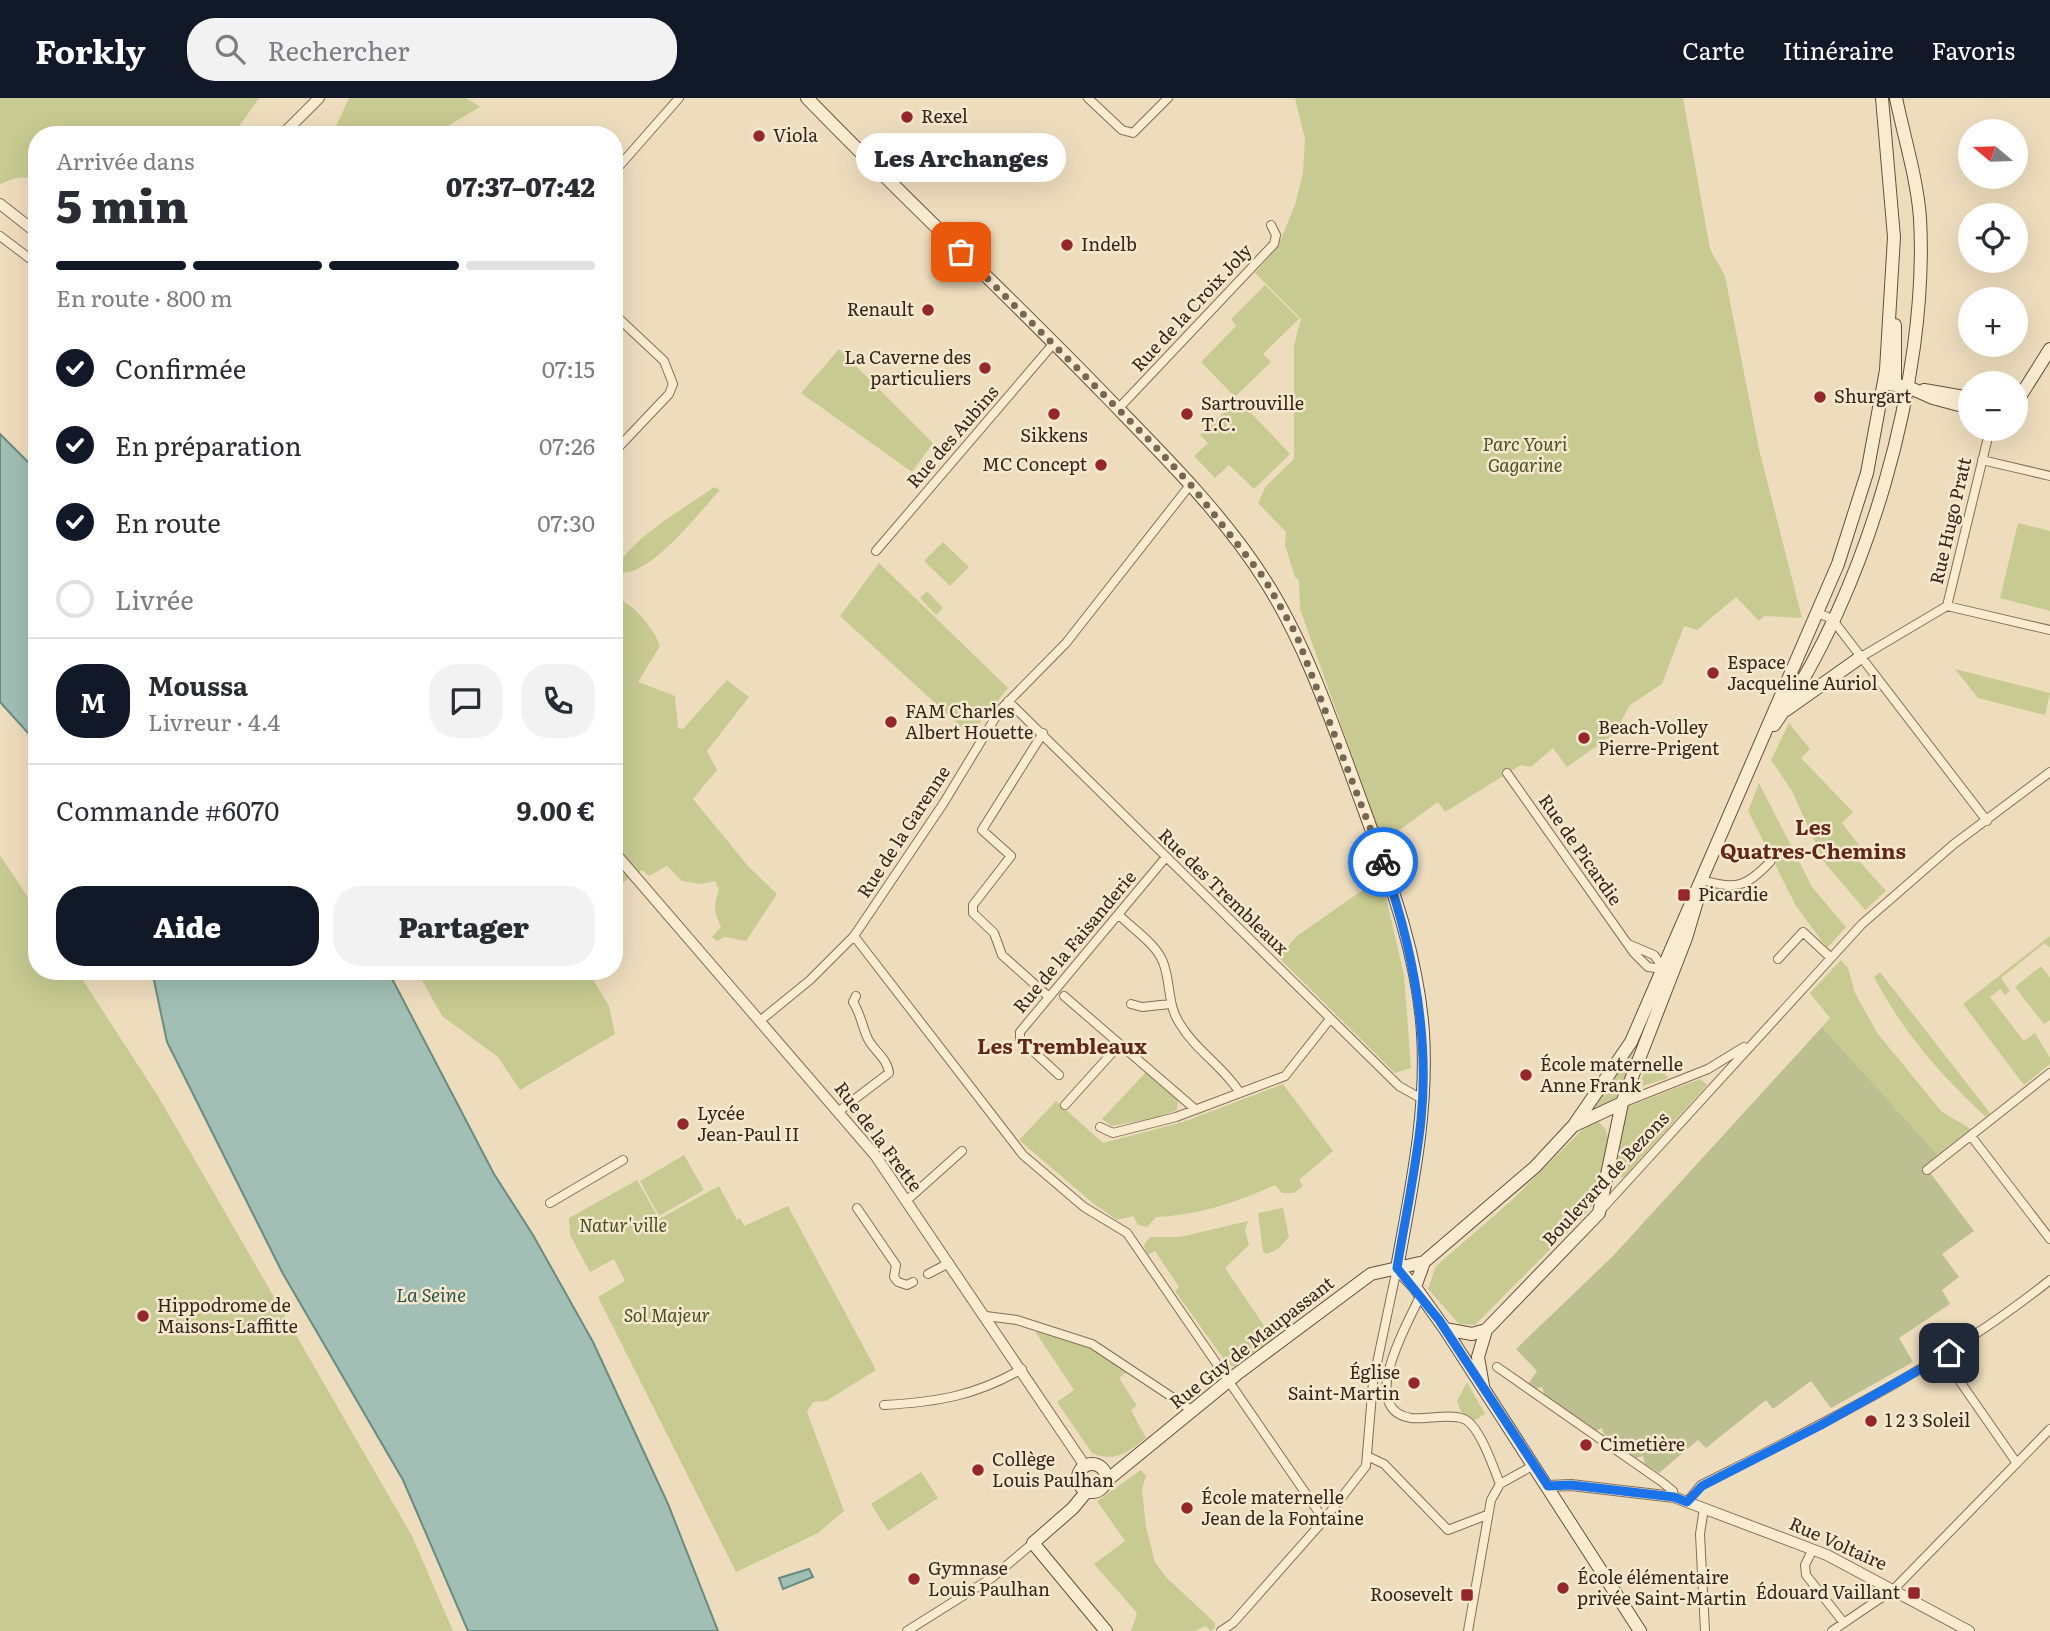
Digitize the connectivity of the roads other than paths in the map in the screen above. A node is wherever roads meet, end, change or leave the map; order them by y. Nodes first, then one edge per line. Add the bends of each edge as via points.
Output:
1 (319, 98) edge
2 (680, 98) edge
3 (807, 98) edge
4 (1088, 98) edge
5 (1168, 98) edge
6 (1882, 98) edge
7 (1896, 98) edge
8 (291, 126) edge
9 (623, 162) edge
10 (0, 204) edge
11 (1271, 225) dead end
12 (28, 226) edge
13 (0, 236) edge
14 (28, 257) edge
15 (623, 322) edge
16 (1054, 343) junction
17 (2050, 349) edge
18 (2028, 383) edge
19 (1901, 386) junction
20 (1958, 395) edge
21 (1958, 405) edge
22 (1118, 409) junction
23 (1987, 441) edge
24 (623, 443) edge
25 (1982, 460) junction
26 (2050, 476) edge
27 (1191, 485) junction
28 (876, 551) dead end
29 (1947, 606) junction
30 (1818, 613) junction
31 (1832, 620) junction
32 (2050, 630) edge
33 (1861, 657) junction
34 (1008, 701) junction
35 (1783, 712) junction
36 (1042, 733) junction
37 (1755, 751) junction
38 (2050, 772) edge
39 (1507, 773) dead end
40 (1987, 821) junction
41 (1166, 858) junction
42 (623, 862) edge
43 (1770, 862) dead end
44 (1702, 880) junction
45 (1119, 915) junction
46 (854, 936) junction
47 (1628, 944) junction
48 (1675, 954) junction
49 (1654, 955) junction
50 (1831, 958) junction
51 (1778, 959) dead end
52 (1648, 967) junction
53 (1668, 971) junction
54 (1662, 984) junction
55 (856, 996) dead end
56 (1064, 996) dead end
57 (1049, 997) junction
58 (1131, 1004) dead end
59 (1170, 1004) junction
60 (1777, 1016) junction
61 (1330, 1019) junction
62 (761, 1020) junction
63 (1120, 1044) junction
64 (2050, 1073) edge
65 (1059, 1075) dead end
66 (1240, 1093) junction
67 (1422, 1099) junction
68 (1622, 1103) junction
69 (1066, 1105) dead end
70 (1195, 1109) junction
71 (838, 1111) junction
72 (1602, 1111) junction
73 (1574, 1125) junction
74 (1100, 1127) dead end
75 (1971, 1136) junction
76 (1614, 1138) junction
77 (962, 1151) dead end
78 (624, 1160) dead end
79 (1927, 1170) dead end
80 (906, 1201) junction
81 (550, 1203) dead end
82 (857, 1208) dead end
83 (1599, 1213) junction
84 (2050, 1239) edge
85 (1424, 1262) junction
86 (949, 1263) junction
87 (1397, 1268) junction
88 (929, 1274) dead end
89 (2050, 1280) edge
90 (913, 1282) dead end
91 (1418, 1290) junction
92 (986, 1316) junction
93 (1445, 1329) junction
94 (1486, 1330) junction
95 (1943, 1357) junction
96 (1497, 1367) dead end
97 (1022, 1369) junction
98 (1229, 1380) junction
99 (1483, 1386) junction
100 (884, 1405) dead end
101 (1193, 1411) junction
102 (2050, 1429) edge
103 (1367, 1456) junction
104 (1134, 1458) junction
105 (2016, 1462) junction
106 (1534, 1465) junction
107 (1085, 1466) junction
108 (1102, 1468) junction
109 (1106, 1481) junction
110 (1500, 1484) junction
111 (1548, 1486) junction
112 (1087, 1491) junction
113 (1674, 1497) junction
114 (1687, 1502) junction
115 (1704, 1508) junction
116 (1487, 1515) junction
117 (1324, 1520) junction
118 (1033, 1543) junction
119 (1813, 1549) junction
120 (1894, 1589) junction
121 (1844, 1623) junction
122 (1235, 1627) edge
123 (907, 1631) edge
124 (1106, 1631) edge
125 (1221, 1631) edge
126 (1468, 1631) edge
127 (1640, 1631) edge
128 (1705, 1631) edge
129 (1832, 1631) edge
130 (1969, 1631) edge

1 - 8 street
2 - 9 street
3 - 16 main road
4 - 5 street via 1122,131 1133,133
6 - 19 main road via 1892,202 1892,303
7 - 19 main road via 1920,217 1916,325
10 - 12 street
11 - 22 street, Rue de la Croix Joly via 1276,234 1274,244
13 - 14 street
15 - 24 street via 664,361 673,384
16 - 22 main road
16 - 28 street, Rue des Aubins
17 - 18 main road
19 - 20 main road
19 - 21 main road
19 - 30 main road
19 - 31 main road via 1874,517
22 - 27 main road
23 - 25 street, Rue Hugo Pratt
25 - 26 street
25 - 29 street, Rue Hugo Pratt
27 - 34 street, Rue de la Garenne via 1066,643
27 - 67 main road via 1283,609 1354,782 1408,942 1423,1032
29 - 32 street
29 - 33 street, Rue Hugo Pratt
30 - 31 street
30 - 37 main road
31 - 33 street
31 - 35 main road
33 - 35 main road
33 - 40 street
34 - 36 street, Rue des Trembleaux
34 - 46 street, Rue de la Garenne
35 - 37 main road
36 - 41 street, Rue des Trembleaux
36 - 57 street via 982,830 1011,856 973,905 973,914 994,933 1002,955
37 - 44 main road
38 - 40 street, Boulevard de Bezons
39 - 47 street, Rue de Picardie
40 - 50 street, Boulevard de Bezons via 1871,916
41 - 45 street, Rue de la Faisanderie
41 - 61 street, Rue des Trembleaux
42 - 62 street, Rue de la Frette via 741,1004
43 - 44 street via 1744,884 1731,888
44 - 48 main road via 1689,903
45 - 57 street, Rue de la Faisanderie
45 - 59 street via 1163,962
46 - 62 street, Rue de la Garenne
46 - 98 street via 1023,1155 1084,1207 1127,1233
47 - 49 street
47 - 52 street, Rue de Picardie
48 - 49 street
48 - 53 main road
49 - 53 street
50 - 51 street via 1804,932
50 - 60 street, Boulevard de Bezons
52 - 53 street
52 - 54 street, Rue de Picardie
53 - 54 main road
54 - 68 main road
54 - 73 main road via 1631,1042
55 - 71 street, Rue de la Frette via 853,1002 868,1039 887,1063 888,1073
56 - 63 street
57 - 65 street, Rue de la Faisanderie via 1020,1032 1020,1039
58 - 59 street
59 - 66 street via 1192,1042 1228,1074
60 - 68 street, Boulevard de Bezons via 1742,1049 1708,1069
60 - 83 street, Boulevard de Bezons
61 - 66 street via 1285,1076
61 - 67 street, Rue des Trembleaux via 1399,1086
62 - 71 street, Rue de la Frette
63 - 69 street
63 - 70 street
64 - 75 street
66 - 70 street
67 - 87 main road
68 - 72 main road
68 - 76 main road
70 - 74 street via 1114,1133
71 - 80 street, Rue de la Frette
72 - 73 main road
72 - 76 main road
73 - 85 main road via 1535,1167
75 - 79 street
75 - 84 street
76 - 83 main road
77 - 80 street, Rue de la Frette
78 - 81 street
80 - 86 street, Rue de la Frette
82 - 90 street via 896,1265 898,1282
83 - 94 main road, Boulevard de Bezons
85 - 87 main road, Rue Guy de Maupassant
85 - 91 main road
86 - 88 street
86 - 92 street, Rue de la Frette
87 - 91 main road
87 - 98 main road, Rue Guy de Maupassant via 1371,1274
87 - 103 street via 1373,1382
89 - 95 street
91 - 93 main road
91 - 110 street via 1388,1370 1387,1400 1395,1412 1407,1417 1464,1419 1473,1427
92 - 97 street, Rue de la Frette
92 - 101 street via 1092,1344
93 - 94 main road via 1472,1334
93 - 99 main road
94 - 99 main road via 1478,1357
95 - 105 street
95 - 114 street via 1702,1486
96 - 113 street via 1662,1482
97 - 100 street via 947,1401
97 - 107 street, Rue de la Frette
98 - 101 main road, Rue Guy de Maupassant
98 - 117 street
99 - 106 main road
101 - 104 main road, Rue Guy de Maupassant
102 - 105 street
103 - 116 street via 1384,1464 1448,1530
103 - 117 street via 1362,1474
104 - 108 main road, Rue Guy de Maupassant
104 - 109 main road, Rue Guy de Maupassant
105 - 120 street
106 - 110 street
106 - 111 main road
107 - 108 main road
107 - 112 main road via 1079,1481
108 - 109 main road
109 - 112 main road via 1097,1491
110 - 116 street
111 - 113 street, Rue Voltaire
111 - 127 main road
112 - 118 main road
113 - 114 street, Rue Voltaire
114 - 115 street, Rue Voltaire
115 - 119 street, Rue Voltaire
115 - 128 street via 1700,1534
116 - 126 street
117 - 122 street
118 - 123 street via 993,1577
118 - 124 main road
119 - 120 street, Rue Voltaire
119 - 121 street via 1805,1565 1806,1575
120 - 121 street
120 - 130 street, Rue Voltaire
121 - 129 street
122 - 125 street

